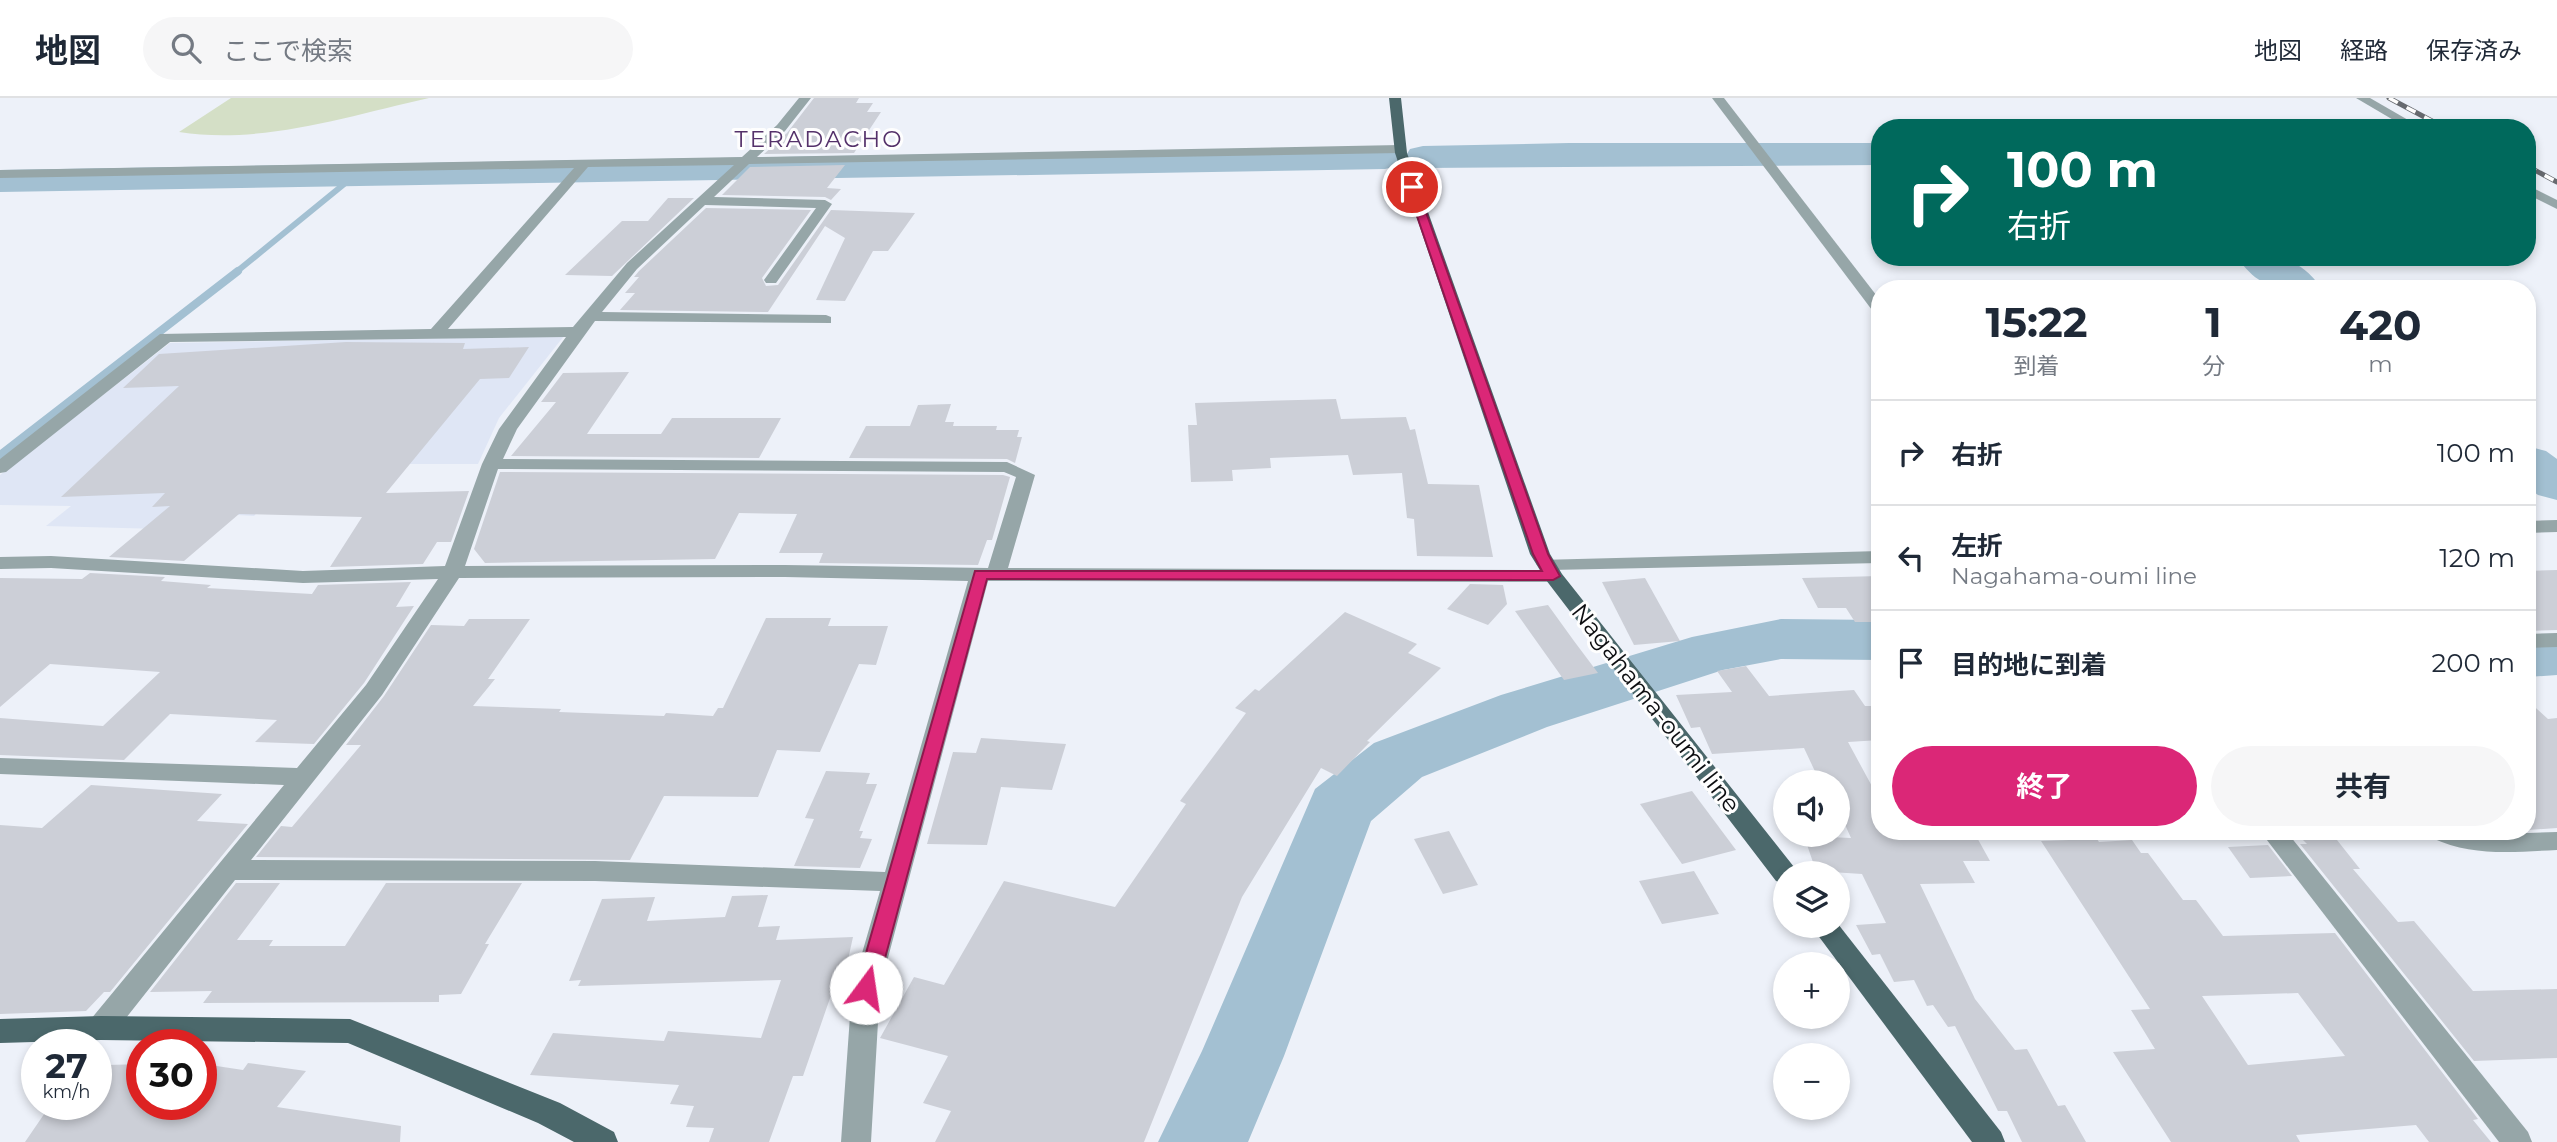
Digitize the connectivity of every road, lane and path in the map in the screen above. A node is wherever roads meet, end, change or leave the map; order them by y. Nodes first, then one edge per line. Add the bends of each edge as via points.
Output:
1 (805, 98) edge
2 (1395, 98) edge
3 (1718, 98) edge
4 (2362, 98) edge
5 (2400, 119) edge
6 (1400, 149) junction
7 (739, 166) junction
8 (580, 168) junction
9 (0, 174) edge
10 (2536, 194) edge
11 (700, 201) junction
12 (2557, 205) edge
13 (771, 280) dead end
14 (1871, 299) edge
15 (591, 316) junction
16 (826, 320) dead end
17 (577, 332) junction
18 (436, 333) junction
19 (491, 464) junction
20 (0, 468) edge
21 (2557, 526) edge
22 (2536, 527) edge
23 (1871, 556) edge
24 (0, 563) edge
25 (1549, 570) junction
26 (453, 572) junction
27 (988, 574) junction
28 (2557, 640) edge
29 (2536, 641) edge
30 (0, 766) edge
31 (302, 777) junction
32 (2279, 840) edge
33 (2466, 840) edge
34 (2557, 841) edge
35 (1775, 861) edge
36 (229, 870) junction
37 (893, 882) junction
38 (1833, 938) edge
39 (101, 1028) junction
40 (0, 1031) edge
41 (603, 1142) edge
42 (856, 1142) edge
43 (1990, 1142) edge
44 (2517, 1142) edge

1 - 7 street via 781,128
2 - 6 main road, Nagahama-oumi line
3 - 14 street
4 - 5 street
6 - 7 street
6 - 25 main road, Nagahama-oumi line
7 - 8 street
7 - 11 street
8 - 9 street
8 - 18 street
10 - 12 street
11 - 13 street via 825,204
11 - 15 street via 632,266
15 - 16 street
15 - 17 street
17 - 18 street
17 - 19 street via 508,429
18 - 20 street via 166,337
19 - 26 street
19 - 27 street via 1007,467 1026,475
21 - 22 street
23 - 25 street
24 - 26 street via 51,562 303,578
25 - 27 street
25 - 35 main road, Nagahama-oumi line
26 - 27 street
26 - 31 street via 374,690
27 - 37 street
28 - 29 street
30 - 31 street
31 - 36 street
32 - 44 street
33 - 34 street
36 - 37 street via 594,872
36 - 39 street
37 - 42 street via 866,988
38 - 43 main road
39 - 40 main road
39 - 41 main road via 350,1031 549,1113

